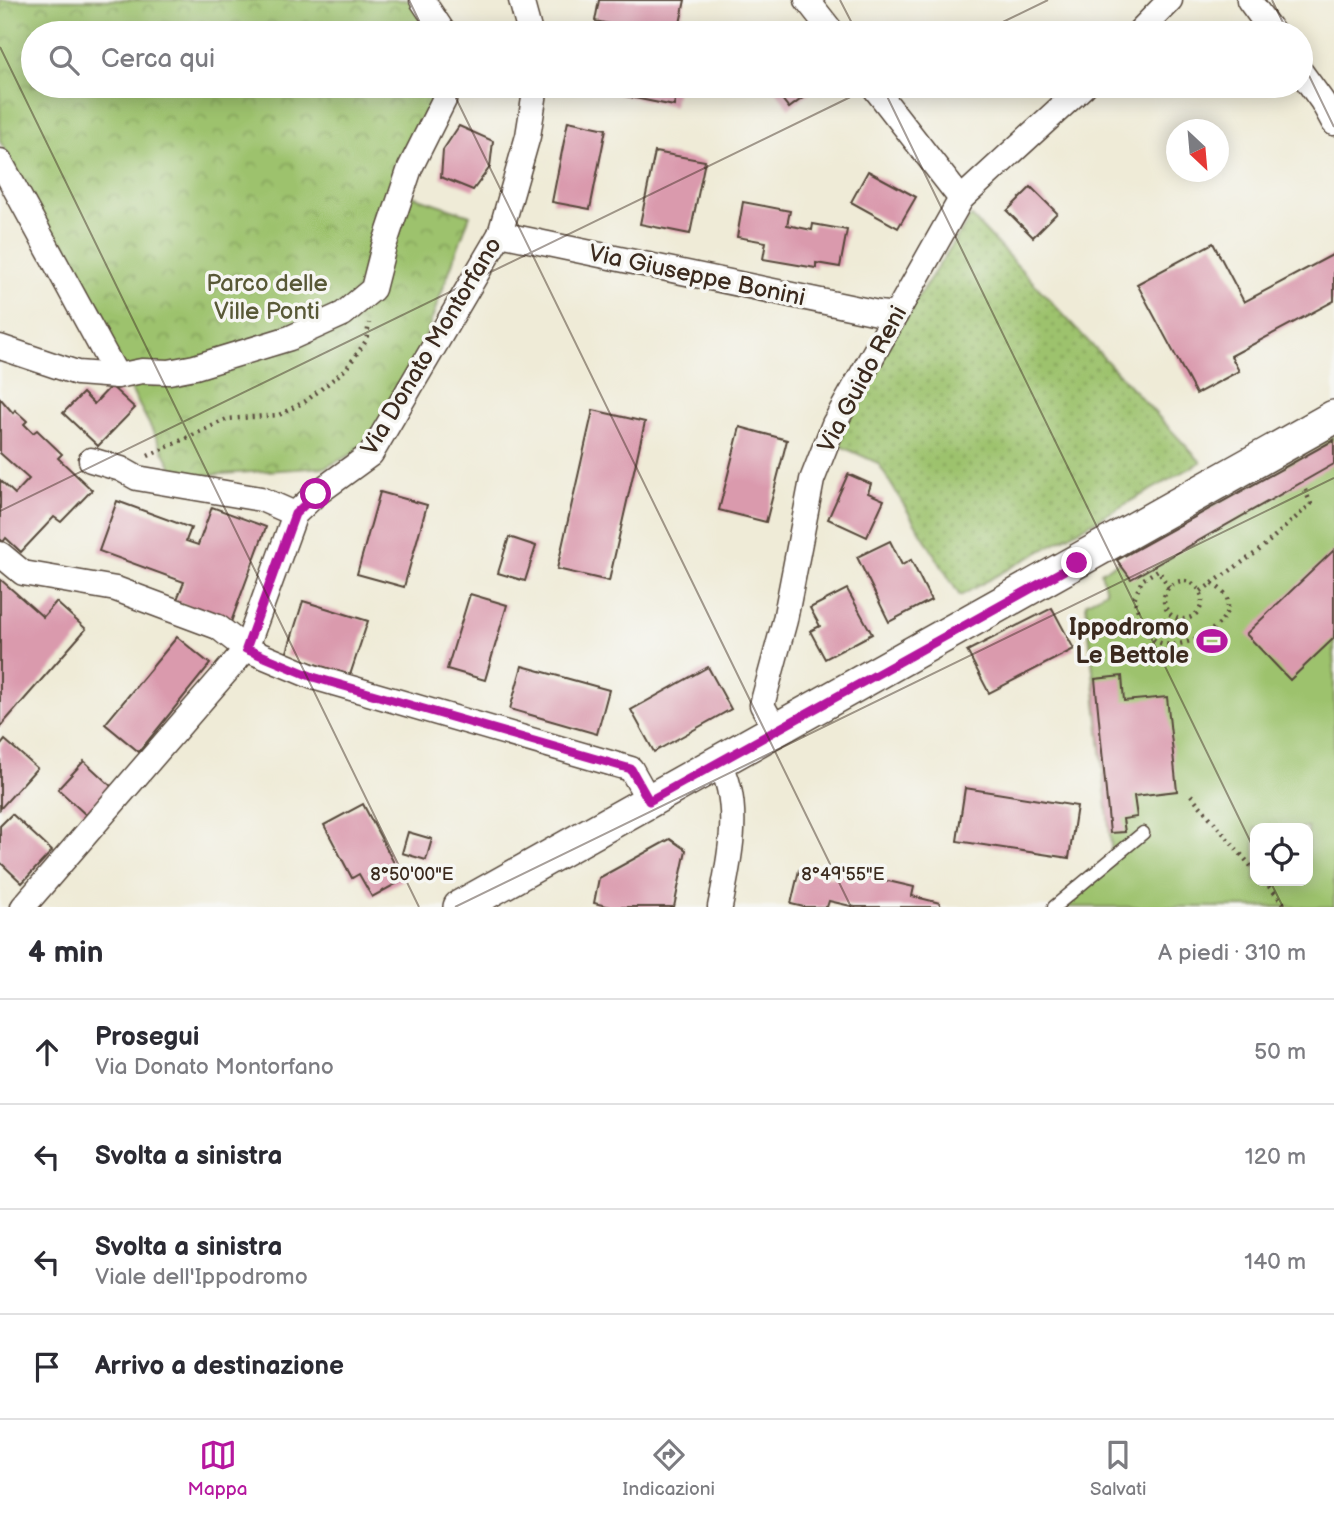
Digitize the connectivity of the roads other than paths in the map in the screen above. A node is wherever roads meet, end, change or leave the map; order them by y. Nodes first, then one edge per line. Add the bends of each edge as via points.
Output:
1 (422, 0) edge
2 (521, 0) edge
3 (807, 0) edge
4 (1170, 0) edge
5 (1249, 0) edge
6 (436, 21) edge
7 (527, 21) edge
8 (824, 21) edge
9 (1150, 21) edge
10 (1264, 21) edge
11 (1313, 84) edge
12 (444, 98) edge
13 (534, 98) edge
14 (882, 98) edge
15 (1071, 98) edge
16 (1328, 98) edge
17 (1334, 123) edge
18 (0, 161) edge
19 (961, 199) junction
20 (500, 233) junction
21 (895, 314) junction
22 (0, 347) edge
23 (117, 376) junction
24 (1334, 417) edge
25 (91, 460) dead end
26 (295, 514) junction
27 (0, 554) edge
28 (246, 649) junction
29 (776, 730) junction
30 (719, 762) junction
31 (649, 801) junction
32 (1143, 833) dead end
33 (23, 907) edge
34 (460, 907) edge
35 (720, 907) edge
36 (1054, 907) edge

1 - 6 street
2 - 7 street
3 - 8 street
4 - 9 street
5 - 10 street
11 - 16 street
12 - 23 street via 410,168 373,289 343,314 290,338 195,367
13 - 20 street, Via Donato Montorfano
14 - 19 street
15 - 19 street, Via Guido Reni
16 - 17 street
18 - 23 street
19 - 21 street, Via Guido Reni
20 - 21 street, Via Giuseppe Bonini
20 - 26 street, Via Donato Montorfano via 371,454
21 - 29 street, Via Guido Reni via 834,424 812,480 786,620 762,705
22 - 23 street via 77,373
24 - 29 street
25 - 26 street via 137,478 261,499
26 - 28 street, Via Donato Montorfano
27 - 28 street via 23,573 116,589 218,627
28 - 31 street via 313,677 631,769
28 - 33 street, Via Donato Montorfano
29 - 30 street
30 - 31 street
30 - 35 street via 728,778 733,844
31 - 34 street
32 - 36 lane

